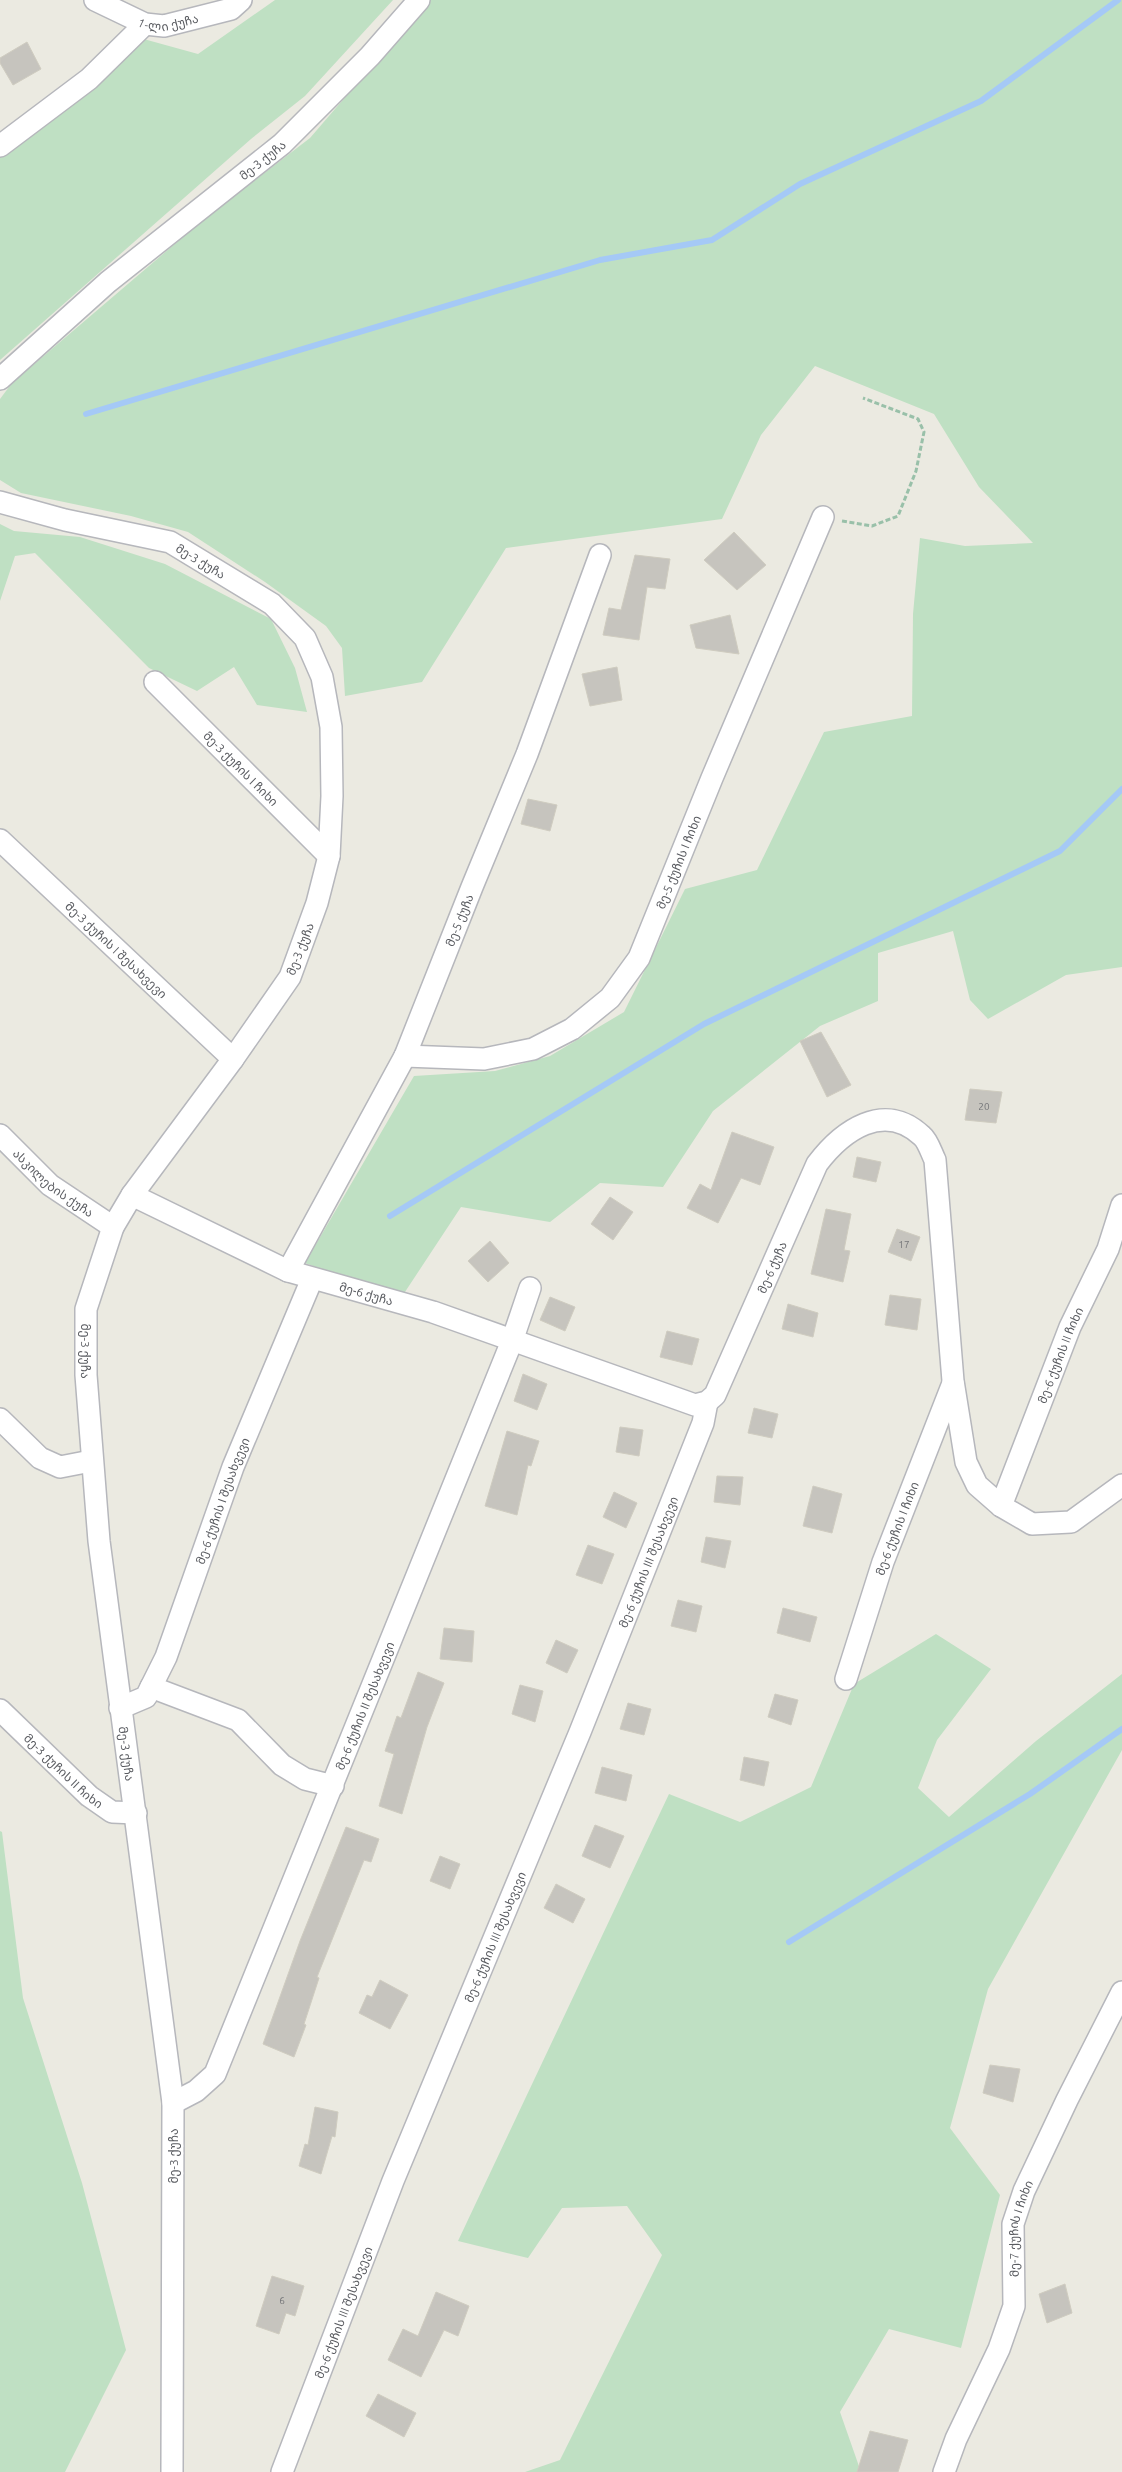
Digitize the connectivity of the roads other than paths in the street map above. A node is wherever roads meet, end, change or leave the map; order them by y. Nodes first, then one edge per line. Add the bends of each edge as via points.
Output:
1 (95, 0) edge
2 (241, 0) edge
3 (419, 0) edge
4 (145, 24) junction
5 (0, 146) edge
6 (0, 378) edge
7 (0, 502) edge
8 (823, 518) road end
9 (600, 555) dead end
10 (155, 682) dead end
11 (0, 840) edge
12 (329, 856) junction
13 (405, 1056) junction
14 (233, 1059) junction
15 (0, 1134) edge
16 (132, 1195) junction
17 (1122, 1204) edge
18 (113, 1227) junction
19 (288, 1271) junction
20 (312, 1279) junction
21 (530, 1288) dead end
22 (512, 1341) junction
23 (953, 1381) junction
24 (707, 1402) junction
25 (0, 1419) edge
26 (92, 1461) junction
27 (1122, 1485) edge
28 (1001, 1506) junction
29 (846, 1679) dead end
30 (151, 1687) junction
31 (120, 1708) junction
32 (0, 1710) edge
33 (333, 1786) junction
34 (136, 1813) junction
35 (1122, 1992) edge
36 (173, 2103) junction
37 (172, 2472) edge
38 (282, 2472) edge
39 (944, 2472) edge

1 - 4 street, 1-ლი ქუჩა
2 - 4 street, 1-ლი ქუჩა via 231,9 164,26
3 - 6 street, მე-3 ქუჩა via 370,56 282,144 108,282
4 - 5 street via 89,79
7 - 12 street, მე-3 ქუჩა via 65,520 170,542 272,604 305,638 322,677 331,728
8 - 13 street, მე-5 ქუჩის I ჩიხი via 639,958 610,998 572,1029 533,1049 484,1058
9 - 13 street, მე-5 ქუჩა via 527,754
10 - 12 street, მე-3 ქუჩის I ჩიხი
11 - 14 street, მე-3 ქუჩის I შესახვევი
12 - 14 street, მე-3 ქუჩა via 317,902 290,977
13 - 19 street, მე-5 ქუჩა
14 - 16 street, მე-3 ქუჩა
15 - 18 street, ასკილების ქუჩა via 50,1184
16 - 18 street, მე-3 ქუჩა
16 - 19 street, მე-6 ქუჩა
17 - 28 street, მე-6 ქუჩის II ჩიხი via 1108,1249 1070,1327
18 - 26 street, მე-3 ქუჩა via 86,1308 86,1375
19 - 20 street, მე-6 ქუჩა
20 - 22 street, მე-6 ქუჩა via 433,1312
20 - 30 street, მე-6 ქუჩის I შესახვევი via 233,1467 166,1657
21 - 22 street, მე-6 ქუჩის II შესახვევი
22 - 24 street, მე-6 ქუჩა via 681,1401 695,1405
22 - 33 street, მე-6 ქუჩის II შესახვევი
23 - 24 street, მე-6 ქუჩა via 935,1160 923,1136 904,1123 885,1120 864,1124 846,1133 832,1144 817,1164 715,1395
23 - 28 street, მე-6 ქუჩა via 966,1462 977,1485
23 - 29 street, მე-6 ქუჩის I ჩიხი via 882,1562
24 - 38 street, მე-6 ქუჩის III შესახვევი via 703,1423 580,1732 393,2181
25 - 26 street via 40,1458 60,1466
26 - 31 street, მე-3 ქუჩა
27 - 28 street, მე-6 ქუჩა via 1071,1522 1032,1524
30 - 31 street, მე-6 ქუჩის I შესახვევი via 146,1697
30 - 33 street via 238,1720 282,1764 305,1780
31 - 34 street, მე-3 ქუჩა
32 - 34 street, მე-3 ქუჩის II ჩიხი via 89,1796 112,1812
33 - 36 street, მე-6 ქუჩის II შესახვევი via 215,2074 196,2091
34 - 36 street, მე-3 ქუჩა
35 - 39 street, მე-7 ქუჩის I ჩიხი via 1024,2191 1013,2224 1014,2306 999,2349 956,2438
36 - 37 street, მე-3 ქუჩა

